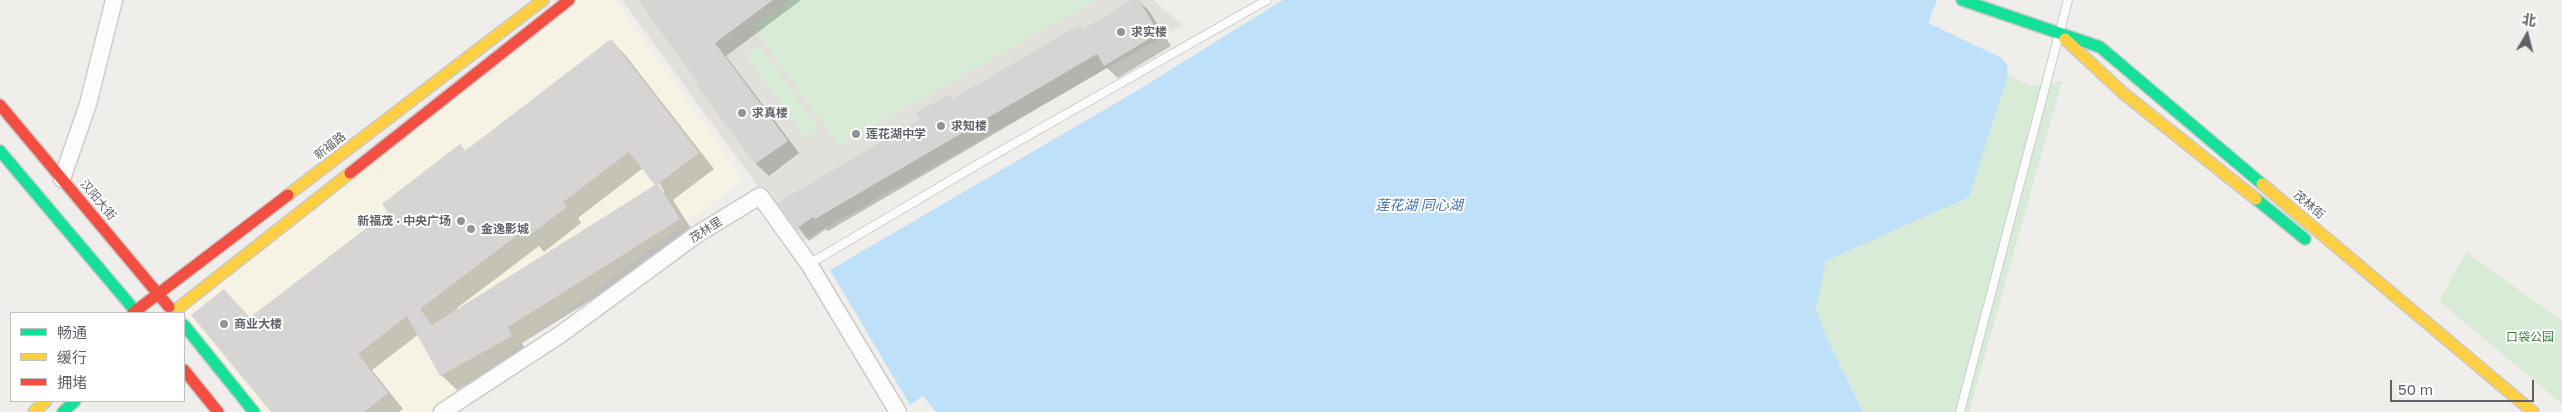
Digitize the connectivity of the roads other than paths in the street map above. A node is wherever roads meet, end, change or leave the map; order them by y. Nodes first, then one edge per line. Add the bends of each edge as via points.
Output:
1 (114, 0) edge
2 (543, 0) edge
3 (568, 0) edge
4 (1267, 0) edge
5 (1962, 0) edge
6 (2068, 0) edge
7 (2058, 33) junction
8 (0, 105) edge
9 (0, 151) edge
10 (17, 170) junction
11 (0, 171) edge
12 (62, 179) junction
13 (2316, 248) dead end
14 (809, 264) junction
15 (159, 295) junction
16 (134, 312) edge
17 (136, 312) edge
18 (172, 312) edge
19 (174, 312) edge
20 (2408, 323) dead end
21 (185, 326) edge
22 (185, 371) edge
23 (45, 402) edge
24 (74, 402) edge
25 (34, 412) edge
26 (63, 412) edge
27 (218, 412) edge
28 (254, 412) edge
29 (442, 412) edge
30 (898, 412) edge
31 (1960, 412) edge
32 (2520, 412) edge
33 (2533, 412) edge

1 - 12 street via 88,104
2 - 15 street, 新福路
3 - 19 street
4 - 14 lane
5 - 7 street, 茂林街
6 - 7 lane
7 - 13 street, 茂林街 via 2123,93
7 - 31 lane
7 - 33 street, 茂林街 via 2100,47
8 - 12 street, 汉阳大街
9 - 10 street
10 - 11 street
10 - 16 street
12 - 15 street, 汉阳大街
14 - 29 street, 茂林里 via 760,196 696,235 561,334
14 - 30 street, 茂林里
15 - 17 street, 新福路
15 - 18 street, 汉阳大街
20 - 32 street
21 - 28 street
22 - 27 street
23 - 25 street
24 - 26 street

